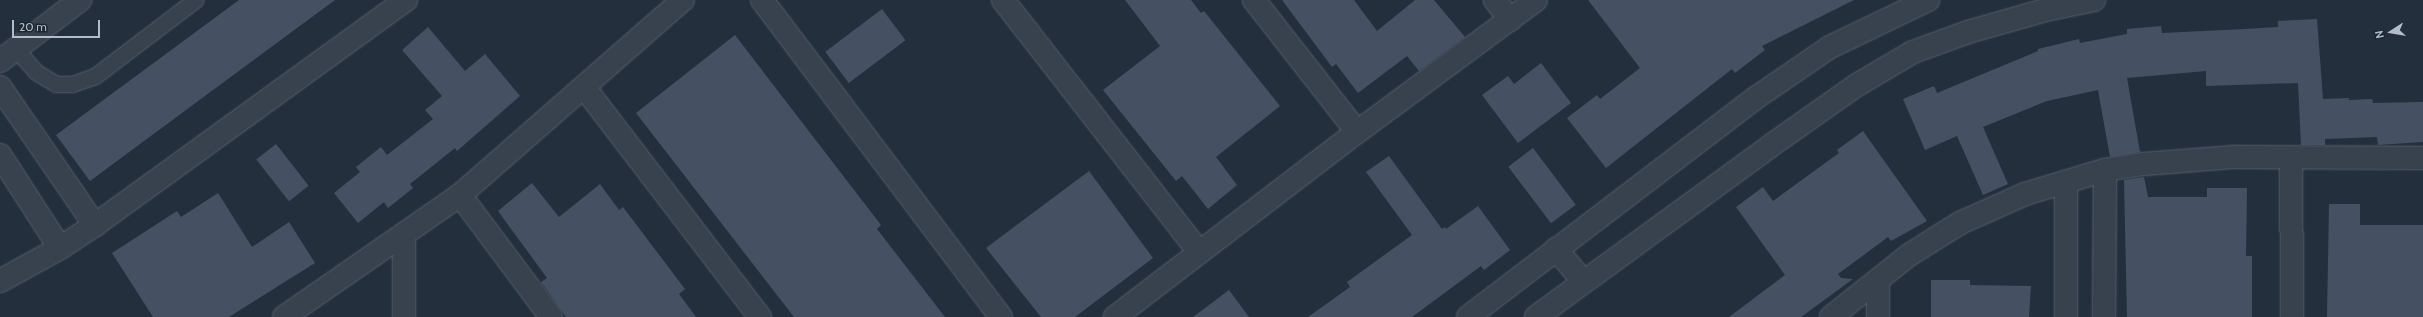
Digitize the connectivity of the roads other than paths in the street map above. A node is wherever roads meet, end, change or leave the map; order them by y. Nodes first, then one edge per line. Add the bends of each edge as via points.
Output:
1 (80, 0) edge
2 (195, 0) edge
3 (406, 0) edge
4 (683, 0) edge
5 (762, 0) edge
6 (1003, 0) edge
7 (1254, 0) edge
8 (1495, 0) edge
9 (1536, 0) edge
10 (1928, 0) edge
11 (2094, 0) edge
12 (1510, 20) junction
13 (8, 55) edge
14 (584, 86) junction
15 (0, 87) edge
16 (1357, 132) junction
17 (0, 155) edge
18 (2423, 158) edge
19 (2291, 159) junction
20 (2105, 170) junction
21 (2066, 183) junction
22 (460, 195) junction
23 (95, 224) junction
24 (404, 234) junction
25 (60, 248) junction
26 (1556, 249) junction
27 (1199, 252) junction
28 (0, 281) edge
29 (1583, 281) junction
30 (1878, 281) junction
31 (284, 317) edge
32 (404, 317) edge
33 (551, 317) edge
34 (760, 317) edge
35 (1001, 317) edge
36 (1115, 317) edge
37 (1468, 317) edge
38 (1536, 317) edge
39 (1831, 317) edge
40 (1878, 317) edge
41 (2066, 317) edge
42 (2104, 317) edge
43 (2292, 317) edge

1 - 13 street
2 - 13 lane via 95,76 72,84 56,84
3 - 23 street
4 - 14 street
5 - 35 street
6 - 27 street
7 - 16 street
8 - 12 street
9 - 12 street
10 - 26 street via 1830,47 1757,97
11 - 29 street via 2045,10 1968,32 1913,52 1857,85 1651,236
12 - 16 street
14 - 22 street
14 - 34 street
15 - 23 street
16 - 27 street
17 - 25 street
18 - 19 street
19 - 20 street via 2232,157
19 - 43 street
20 - 21 street
20 - 42 street
21 - 30 street via 2025,194 1960,223 1909,255
21 - 41 street
22 - 24 street
22 - 33 street
23 - 25 street
24 - 31 street
24 - 32 street
25 - 28 street
26 - 29 street
26 - 37 street
27 - 36 street
29 - 38 street
30 - 39 street
30 - 40 street

